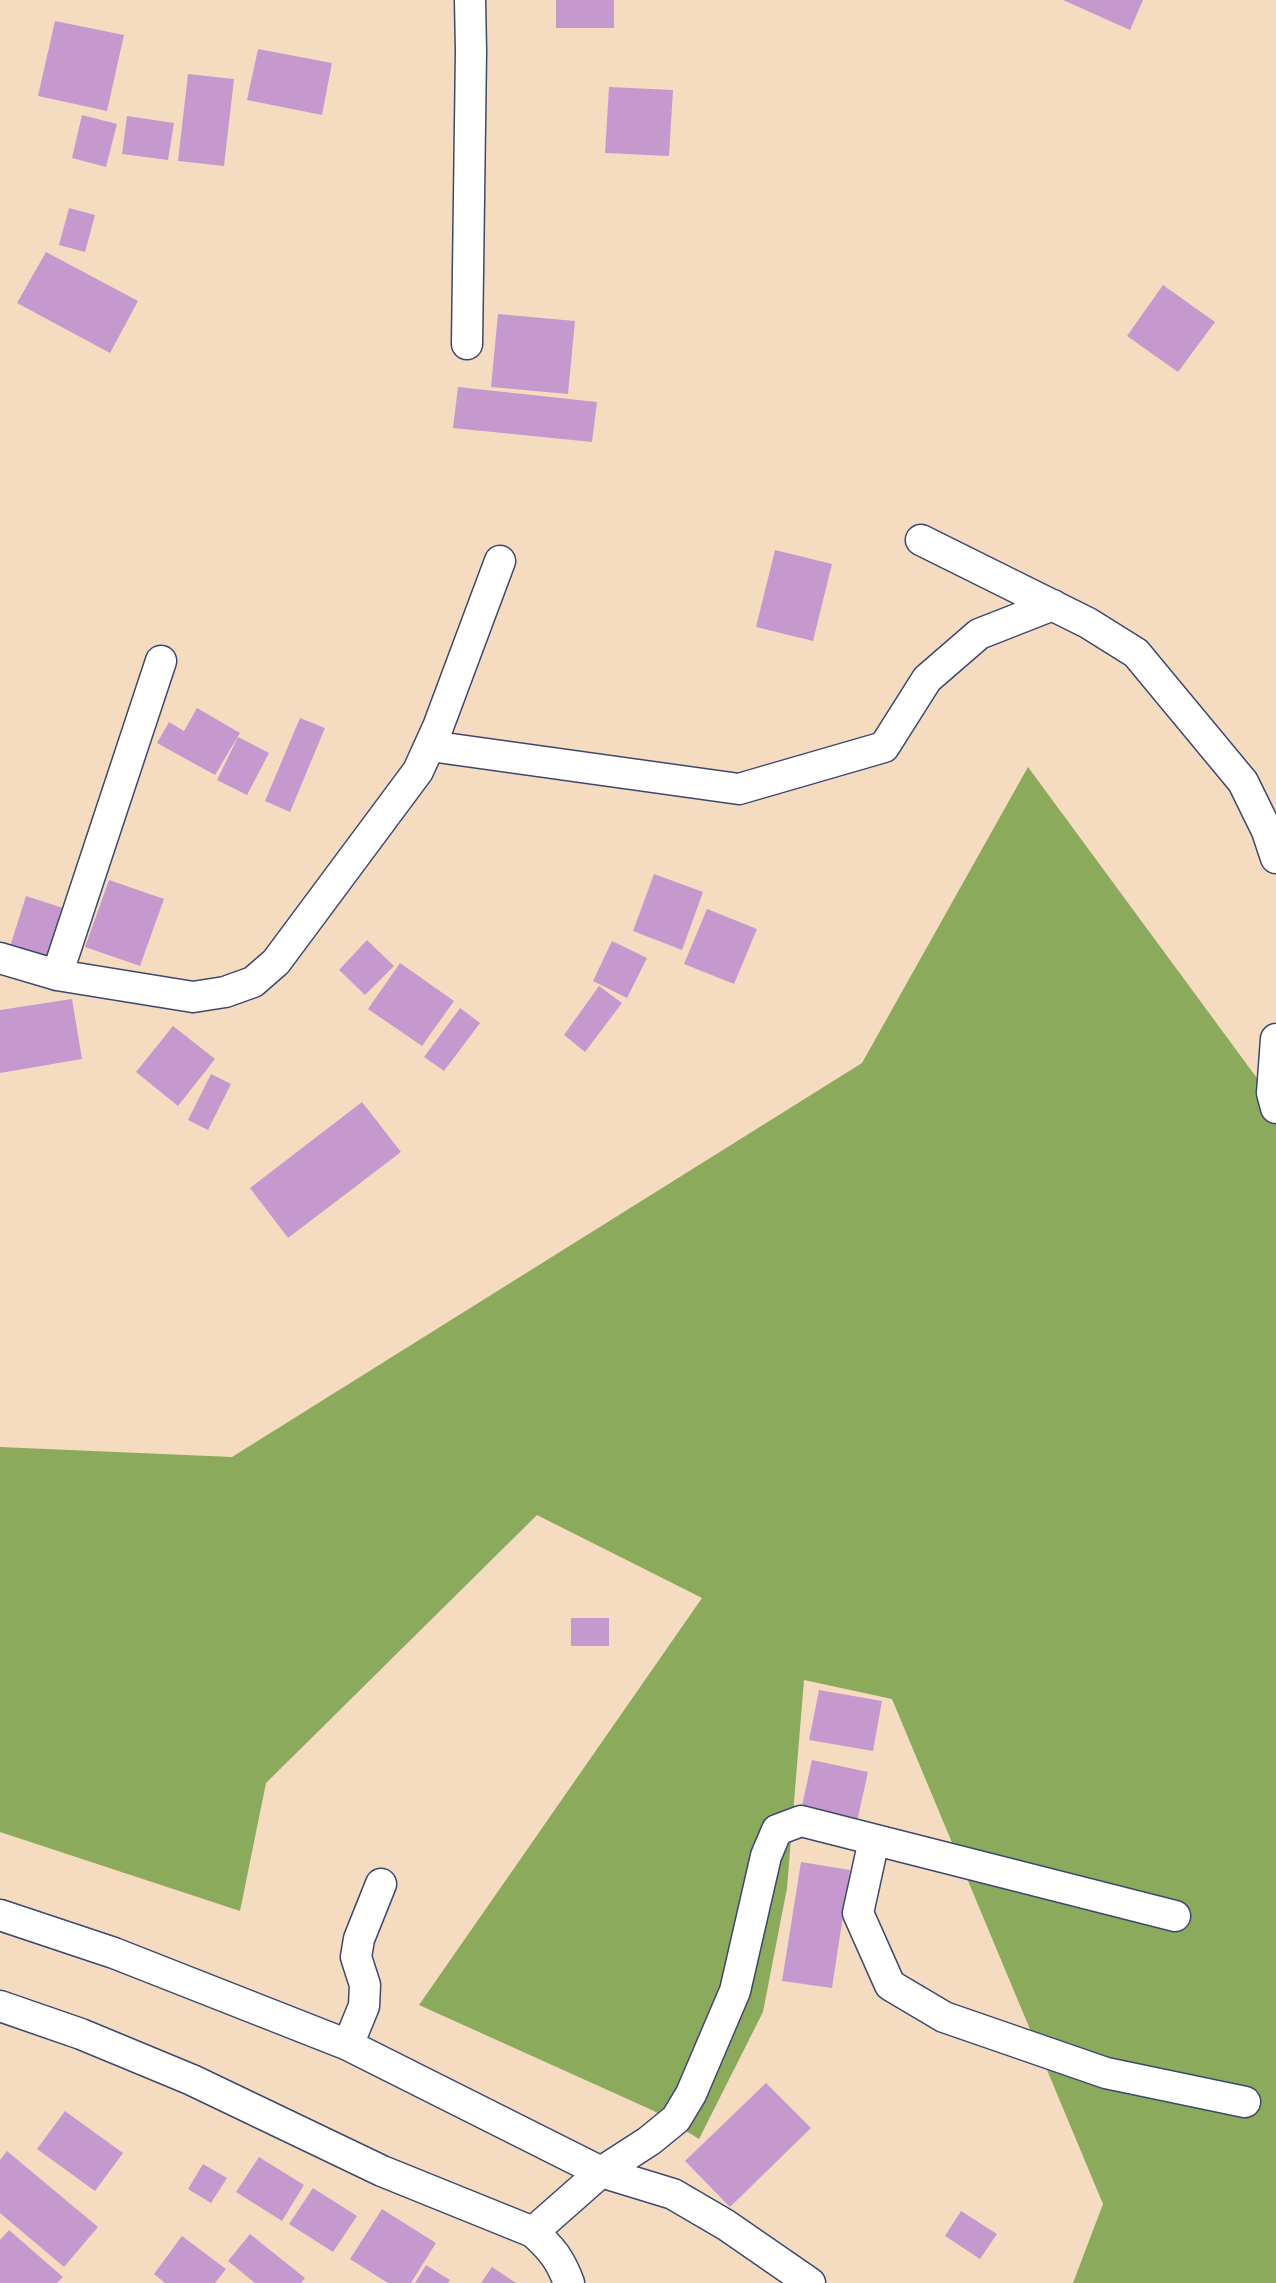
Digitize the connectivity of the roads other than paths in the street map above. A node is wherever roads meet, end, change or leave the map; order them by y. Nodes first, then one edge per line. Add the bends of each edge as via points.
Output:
1 (470, 0) edge
2 (467, 344) dead end
3 (921, 540) dead end
4 (500, 561) dead end
5 (1053, 605) junction
6 (161, 661) dead end
7 (430, 746) junction
8 (1276, 858) edge
9 (0, 958) edge
10 (57, 975) junction
11 (1276, 1039) edge
12 (1276, 1108) edge
13 (874, 1840) junction
14 (381, 1884) dead end
15 (0, 1914) edge
16 (1175, 1916) dead end
17 (0, 2006) edge
18 (348, 2045) junction
19 (1245, 2102) dead end
20 (601, 2172) junction
21 (533, 2232) junction
22 (569, 2283) edge
23 (810, 2283) edge

1 - 2 street
3 - 5 street
4 - 7 street
5 - 7 street via 979,634 927,679 884,747 739,789
5 - 8 street via 1136,653 1243,782
6 - 10 street
7 - 10 street via 418,771 285,951 253,982 193,997
9 - 10 street
11 - 12 street via 1272,1093
13 - 16 street
13 - 19 street via 858,1913 890,1985 944,2017 1106,2073
13 - 20 street via 802,1821 777,1830 766,1856 734,1991 691,2094 676,2119
14 - 18 street via 359,1939 356,1957 365,1985 364,2006
15 - 18 street via 114,1953
17 - 21 street via 192,2080 382,2171
18 - 20 street
20 - 21 street
20 - 23 street via 673,2194
21 - 22 street via 553,2250

